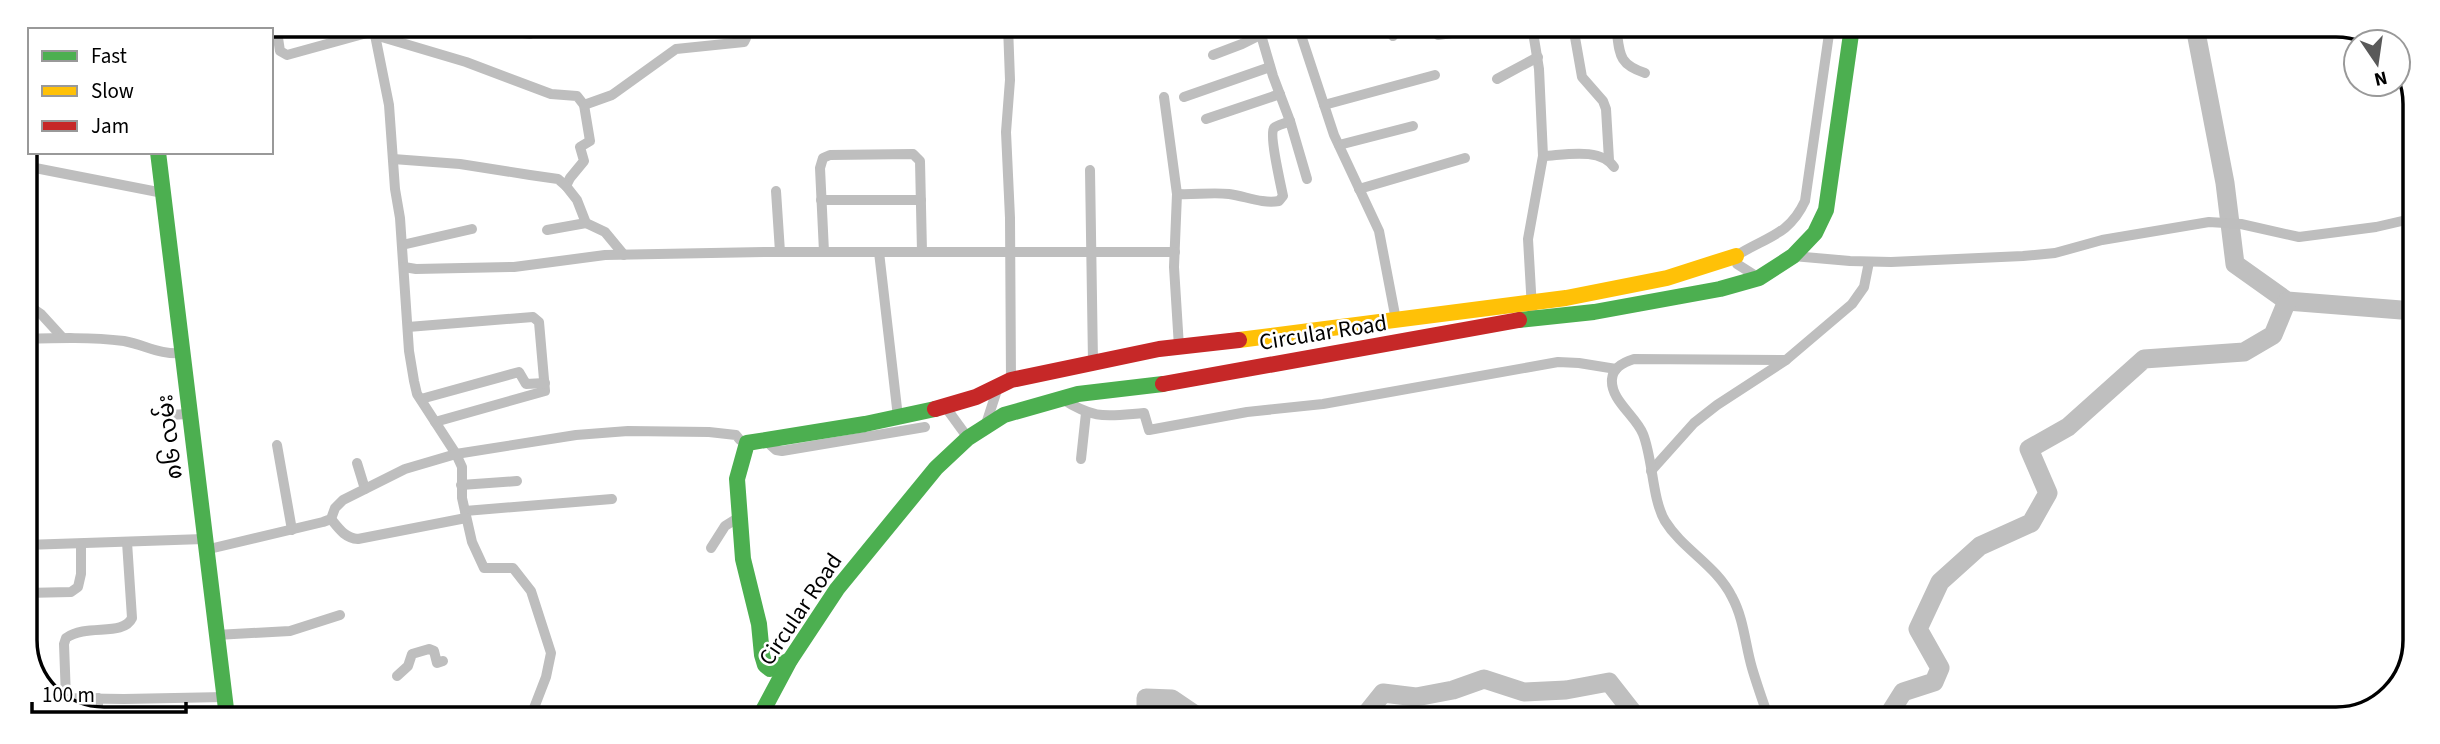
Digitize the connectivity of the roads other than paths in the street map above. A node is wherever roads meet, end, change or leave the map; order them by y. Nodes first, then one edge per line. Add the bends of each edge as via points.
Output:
1 (278, 37) edge
2 (350, 37) edge
3 (375, 37) edge
4 (394, 37) edge
5 (746, 37) edge
6 (1008, 37) edge
7 (1257, 37) edge
8 (1262, 37) edge
9 (1302, 37) edge
10 (1534, 37) edge
11 (1575, 37) edge
12 (1618, 37) edge
13 (1829, 37) edge
14 (1851, 37) edge
15 (1213, 55) dead end
16 (1538, 57) junction
17 (1270, 67) junction
18 (1645, 73) dead end
19 (1435, 75) dead end
20 (1497, 79) dead end
21 (1280, 94) junction
22 (1164, 97) dead end
23 (1184, 97) dead end
24 (1324, 104) junction
25 (584, 105) junction
26 (1206, 119) dead end
27 (1290, 121) junction
28 (1413, 126) dead end
29 (1339, 145) junction
30 (158, 154) edge
31 (1543, 156) junction
32 (1465, 158) dead end
33 (393, 159) junction
34 (37, 168) edge
35 (1090, 170) dead end
36 (1307, 179) dead end
37 (566, 186) junction
38 (1359, 189) junction
39 (776, 191) dead end
40 (163, 192) junction
41 (1177, 194) junction
42 (821, 200) junction
43 (920, 200) junction
44 (2403, 221) edge
45 (586, 223) junction
46 (472, 229) dead end
47 (547, 230) dead end
48 (402, 245) junction
49 (879, 251) junction
50 (780, 252) junction
51 (824, 252) junction
52 (922, 252) junction
53 (1010, 252) junction
54 (1092, 252) junction
55 (1175, 252) junction
56 (624, 255) junction
57 (1736, 256) junction
58 (1793, 256) junction
59 (1869, 262) junction
60 (404, 267) junction
61 (1759, 278) junction
62 (37, 311) edge
63 (1532, 311) junction
64 (1396, 320) junction
65 (408, 327) junction
66 (62, 337) junction
67 (37, 339) edge
68 (1179, 347) junction
69 (183, 353) junction
70 (1786, 360) junction
71 (1093, 362) junction
72 (1616, 369) junction
73 (1005, 382) junction
74 (545, 383) junction
75 (1061, 398) junction
76 (421, 400) junction
77 (944, 405) junction
78 (1086, 413) junction
79 (190, 414) junction
80 (167, 415) dead end
81 (898, 417) junction
82 (435, 422) junction
83 (925, 427) dead end
84 (985, 427) junction
85 (968, 438) junction
86 (766, 441) junction
87 (747, 443) junction
88 (277, 444) dead end
89 (456, 454) junction
90 (1081, 459) dead end
91 (357, 463) dead end
92 (1651, 471) junction
93 (517, 481) dead end
94 (461, 485) junction
95 (365, 489) junction
96 (612, 499) dead end
97 (466, 515) junction
98 (741, 516) junction
99 (331, 519) junction
100 (292, 530) junction
101 (127, 542) junction
102 (80, 544) junction
103 (205, 544) junction
104 (37, 545) edge
105 (711, 548) dead end
106 (37, 593) edge
107 (340, 615) dead end
108 (216, 635) junction
109 (790, 660) junction
110 (443, 661) dead end
111 (397, 676) dead end
112 (66, 695) edge
113 (225, 697) junction
114 (71, 698) edge
115 (98, 698) junction
116 (98, 707) edge
117 (226, 707) edge
118 (534, 707) edge
119 (765, 707) edge
120 (1765, 707) edge

1 - 2 street via 280,51 288,55
3 - 33 street via 389,105
4 - 25 street via 551,94 577,96
5 - 25 street via 744,42 676,49 612,95
6 - 53 street
7 - 15 street
8 - 17 street
9 - 24 street
10 - 16 street
11 - 31 street via 1582,77 1606,109 1612,163 1603,156 1585,154
12 - 18 street via 1629,68
13 - 57 street via 1805,201 1788,227
14 - 58 street, Circular Road via 1826,209 1815,233
16 - 20 street
16 - 31 street
17 - 21 street
17 - 23 street
19 - 24 street
21 - 26 street
21 - 27 street
22 - 41 street
24 - 29 street
25 - 37 street via 590,141 580,147 584,161
27 - 36 street
27 - 41 street via 1273,132 1283,196 1279,201 1230,194
28 - 29 street
29 - 38 street
30 - 40 street, ၈၆ လမ်း
31 - 63 street via 1528,239
32 - 38 street
33 - 37 street via 517,172 558,179
33 - 48 street
34 - 40 street
35 - 54 street
37 - 45 street
38 - 64 street via 1379,231
39 - 50 street
40 - 69 street, ၈၆ လမ်း
41 - 55 street
42 - 43 street
42 - 43 street via 823,158 913,154 920,161
42 - 51 street
43 - 52 street
44 - 59 street via 2299,237 2209,222 2051,253
45 - 47 street
45 - 56 street via 606,232
46 - 48 street
48 - 60 street
49 - 51 street
49 - 52 street
49 - 81 street
50 - 51 street
50 - 56 street
52 - 53 street
53 - 54 street
53 - 73 street
54 - 55 street
54 - 71 street
55 - 68 street
56 - 60 street via 514,267
57 - 61 street via 1737,264
57 - 63 street
58 - 59 street
58 - 61 street, Circular Road
59 - 70 street via 1864,287 1852,304
60 - 65 street
61 - 63 street, Circular Road via 1594,312
62 - 66 street
63 - 64 street via 1436,313
63 - 75 street, Circular Road via 1175,382
64 - 68 street
65 - 74 street via 537,318
65 - 76 street via 414,381
66 - 67 street
66 - 69 street via 128,342 162,353
68 - 71 street
69 - 79 street, ၈၆ လမ်း
70 - 72 street via 1634,359
70 - 92 street via 1693,423
71 - 73 street
72 - 78 street via 1558,362 1149,430 1144,413
72 - 92 street via 1612,379 1616,395 1643,433
73 - 77 street via 976,397
73 - 84 street
74 - 76 street via 526,384 519,372
74 - 82 street via 542,393
75 - 78 street
75 - 84 street, Circular Road via 1004,415
76 - 82 street
77 - 81 street
77 - 85 street
78 - 90 street
79 - 80 street
79 - 103 street, ၈၆ လမ်း
81 - 86 street
82 - 89 street
83 - 86 street via 782,451
84 - 85 street, Circular Road
85 - 109 street, Circular Road via 936,468 837,589
86 - 87 street
87 - 89 street via 730,434 628,431
87 - 98 street via 737,479
88 - 100 street
89 - 94 street via 462,467
89 - 95 street via 404,469
91 - 95 street
92 - 120 street via 1663,518 1732,597
93 - 94 street
94 - 97 street
95 - 99 street via 342,500
96 - 97 street
97 - 99 street via 358,540 341,532
97 - 118 street via 484,568 513,568 531,591 551,653
98 - 105 street via 725,526
98 - 109 street via 744,559 765,665 770,669
99 - 100 street
100 - 103 street
101 - 102 street
101 - 103 street
101 - 112 street via 132,618 119,629 89,629 66,638
102 - 104 street
102 - 106 street via 78,587 71,592
103 - 108 street, ၈၆ လမ်း
107 - 108 street via 290,631
108 - 113 street, ၈၆ လမ်း
109 - 119 street, Circular Road
110 - 111 street via 437,663 434,650 418,651
113 - 115 street
113 - 117 street, ၈၆ လမ်း
114 - 115 street
115 - 116 street

